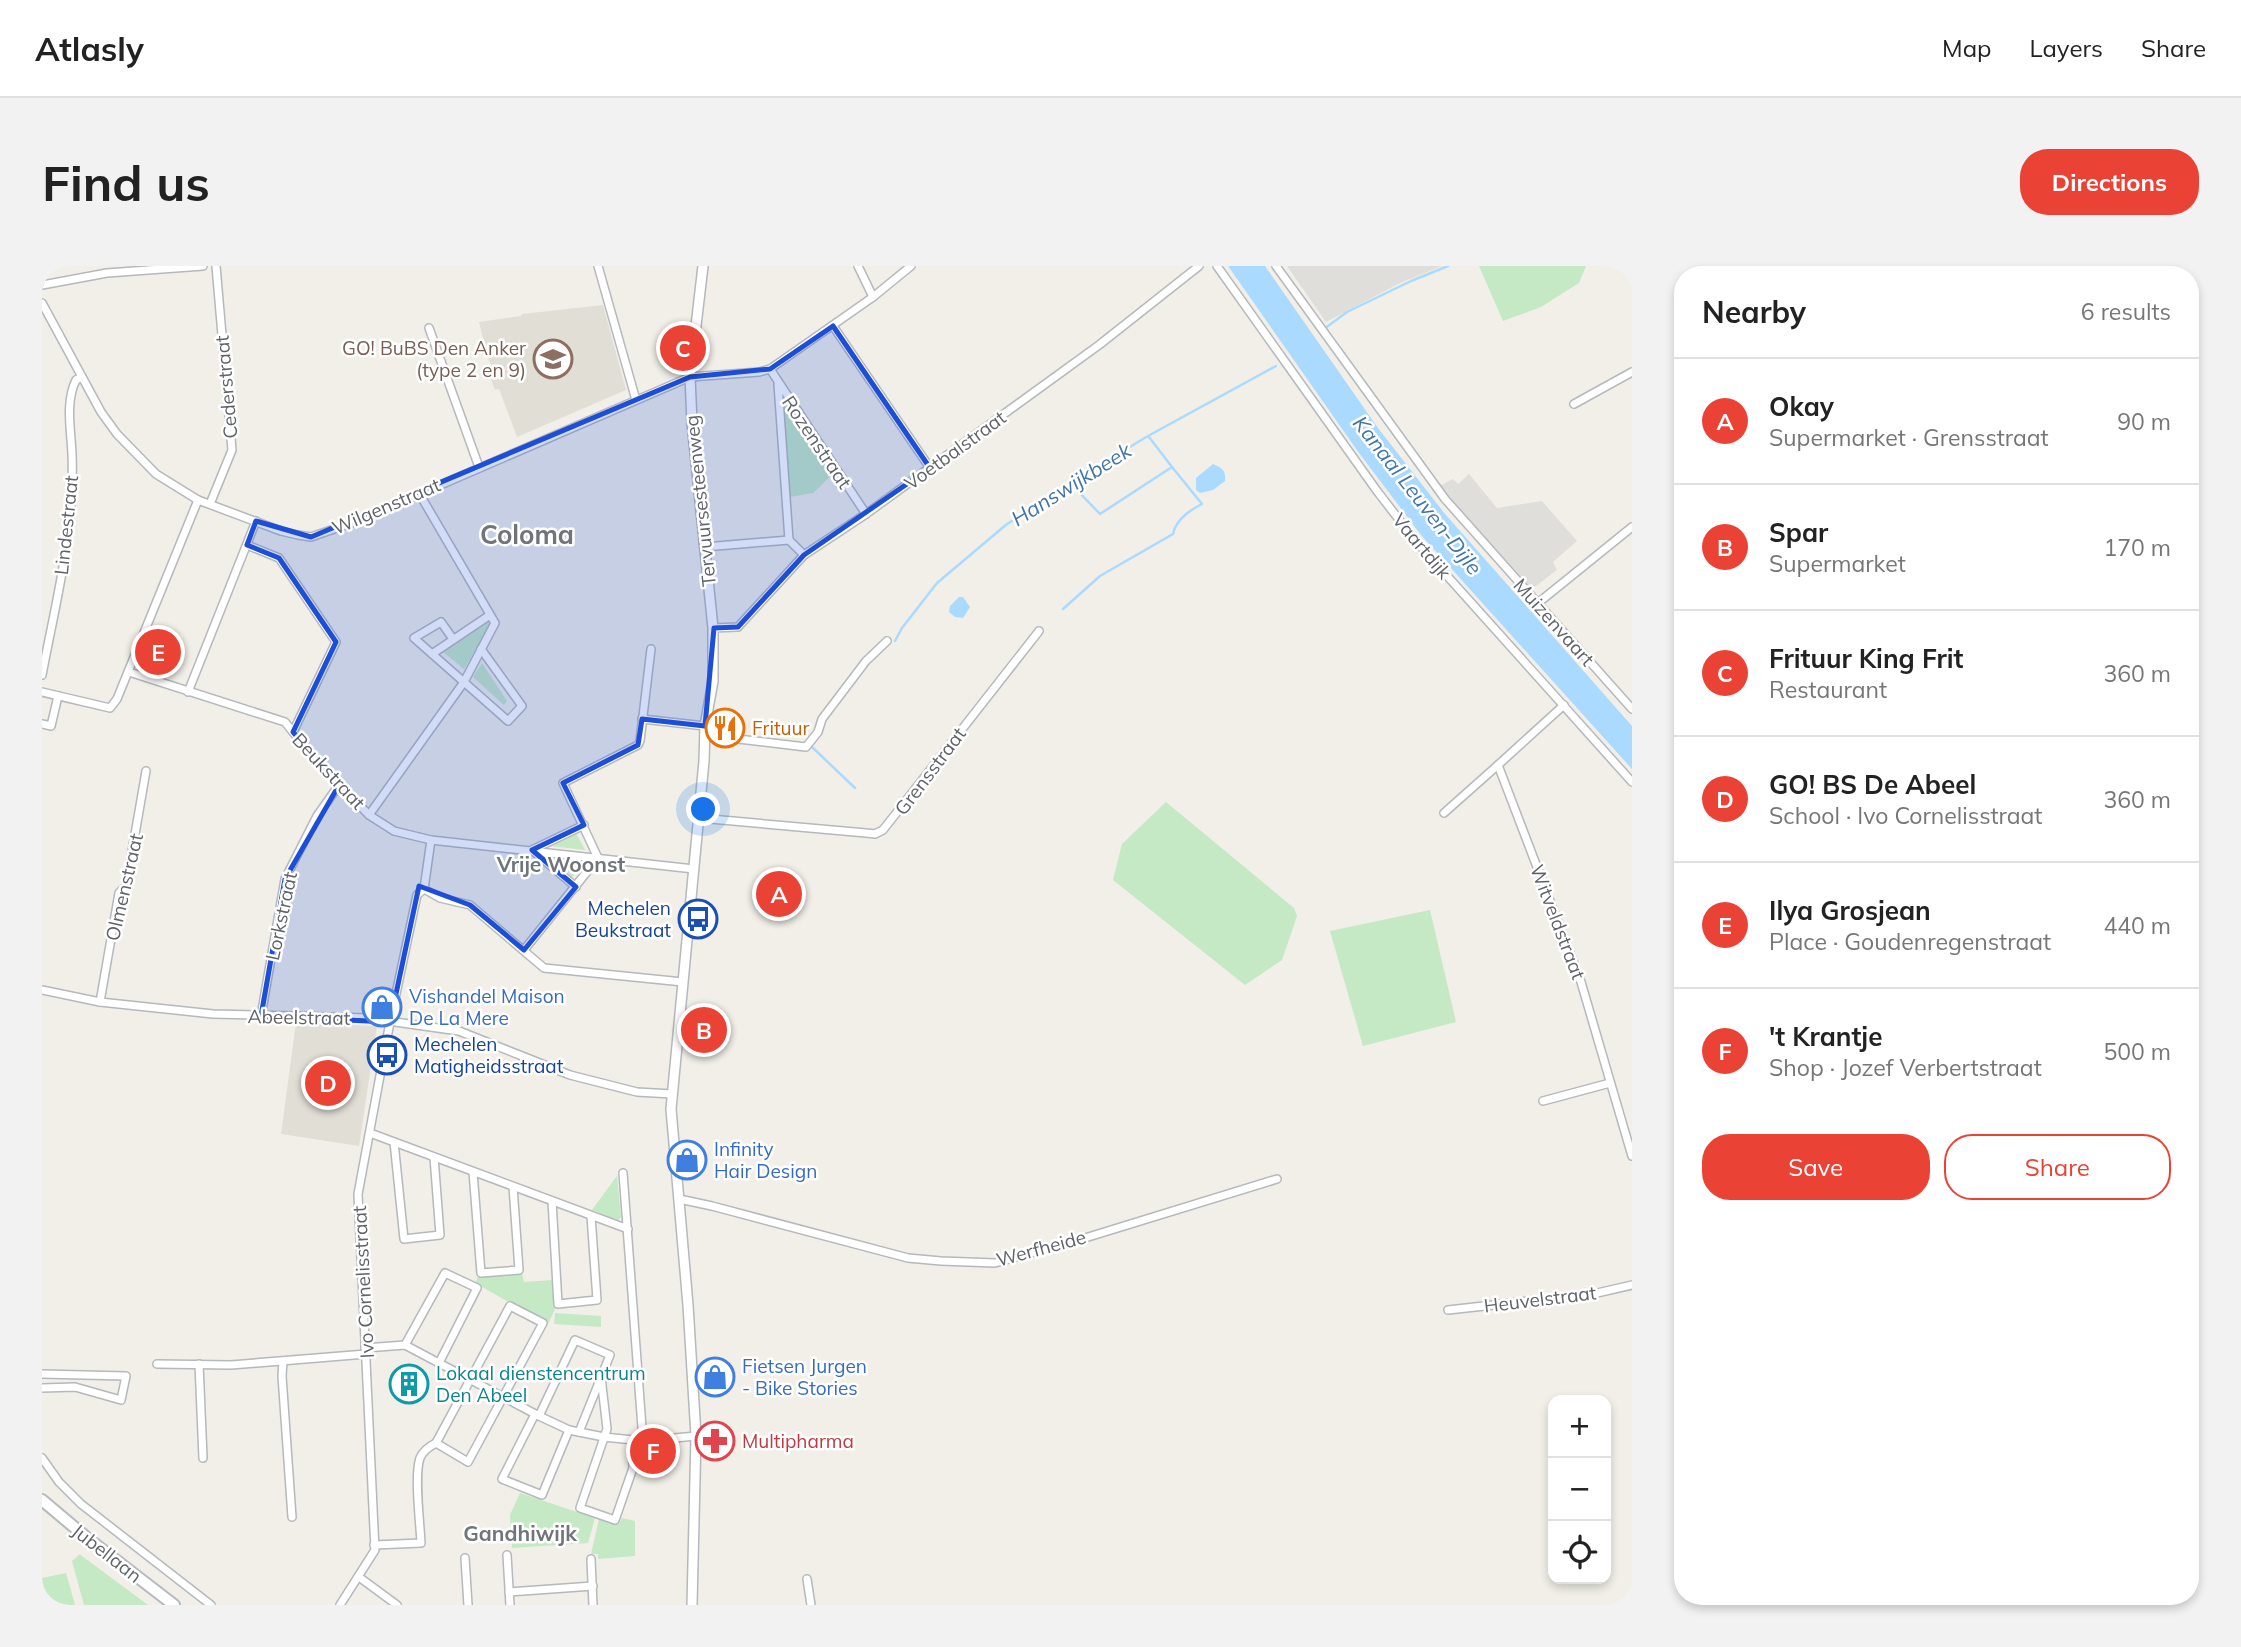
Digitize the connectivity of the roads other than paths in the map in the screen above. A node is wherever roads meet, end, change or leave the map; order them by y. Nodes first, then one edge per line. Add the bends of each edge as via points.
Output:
1 (203, 266) edge
2 (216, 266) edge
3 (597, 266) edge
4 (703, 266) edge
5 (858, 266) edge
6 (911, 266) edge
7 (1199, 266) edge
8 (1217, 266) edge
9 (1276, 266) edge
10 (42, 285) edge
11 (873, 297) junction
12 (42, 303) edge
13 (833, 326) junction
14 (429, 328) dead end
15 (769, 369) junction
16 (1632, 372) edge
17 (82, 377) junction
18 (690, 377) junction
19 (778, 383) junction
20 (636, 400) junction
21 (1574, 404) dead end
22 (479, 467) junction
23 (930, 468) junction
24 (419, 493) junction
25 (198, 500) junction
26 (210, 504) junction
27 (866, 514) junction
28 (256, 521) junction
29 (1632, 527) edge
30 (789, 540) junction
31 (247, 544) junction
32 (705, 547) junction
33 (804, 555) junction
34 (1538, 603) junction
35 (490, 615) junction
36 (713, 628) junction
37 (1039, 632) dead end
38 (453, 639) junction
39 (887, 641) dead end
40 (481, 649) junction
41 (651, 649) dead end
42 (432, 654) junction
43 (129, 672) junction
44 (42, 675) edge
45 (464, 682) junction
46 (42, 692) edge
47 (188, 692) junction
48 (58, 696) junction
49 (1564, 705) junction
50 (1632, 709) edge
51 (642, 719) junction
52 (42, 724) edge
53 (704, 731) junction
54 (293, 732) junction
55 (1498, 765) junction
56 (146, 771) dead end
57 (1632, 782) edge
58 (339, 785) junction
59 (1444, 813) dead end
60 (369, 815) junction
61 (699, 818) junction
62 (584, 825) junction
63 (431, 840) junction
64 (532, 850) junction
65 (598, 858) junction
66 (694, 869) junction
67 (576, 887) junction
68 (424, 888) junction
69 (524, 950) junction
70 (683, 982) junction
71 (42, 990) edge
72 (100, 1002) junction
73 (261, 1016) junction
74 (390, 1022) junction
75 (1610, 1083) junction
76 (672, 1094) junction
77 (1543, 1101) dead end
78 (1628, 1125) edge
79 (370, 1133) junction
80 (394, 1142) junction
81 (1632, 1156) edge
82 (434, 1157) junction
83 (473, 1172) junction
84 (623, 1173) dead end
85 (1277, 1179) dead end
86 (513, 1186) junction
87 (678, 1199) junction
88 (552, 1201) junction
89 (591, 1216) junction
90 (628, 1229) junction
91 (1632, 1285) edge
92 (1448, 1310) dead end
93 (405, 1345) junction
94 (366, 1351) junction
95 (283, 1361) junction
96 (439, 1363) junction
97 (158, 1364) dead end
98 (199, 1364) junction
99 (42, 1374) edge
100 (601, 1377) junction
101 (471, 1380) junction
102 (42, 1388) edge
103 (504, 1398) junction
104 (537, 1415) junction
105 (569, 1430) junction
106 (579, 1432) junction
107 (696, 1436) junction
108 (604, 1437) junction
109 (632, 1440) junction
110 (643, 1441) junction
111 (436, 1443) junction
112 (42, 1458) edge
113 (203, 1458) dead end
114 (42, 1500) edge
115 (292, 1517) dead end
116 (374, 1545) junction
117 (507, 1555) dead end
118 (465, 1558) dead end
119 (591, 1559) dead end
120 (359, 1577) junction
121 (807, 1578) dead end
122 (593, 1586) junction
123 (509, 1592) junction
124 (174, 1605) edge
125 (211, 1605) edge
126 (340, 1605) edge
127 (397, 1605) edge
128 (468, 1605) edge
129 (510, 1605) edge
130 (593, 1605) edge
131 (692, 1605) edge
132 (811, 1605) edge

1 - 10 street via 107,273
2 - 26 street, Cederstraat via 232,450
3 - 20 street
4 - 18 street, Tervuursesteenweg
5 - 11 street
6 - 11 street
7 - 23 street, Voetbalstraat
8 - 49 street, Vaartdijk via 1414,539
9 - 34 street, Muizenvaart via 1445,499
11 - 13 street
12 - 17 street, Wilgenstraat
13 - 15 street
13 - 23 street
14 - 22 street
15 - 18 street, Wilgenstraat
15 - 19 street, Rozenstraat
16 - 21 street
17 - 25 street, Wilgenstraat via 101,412 133,453 156,474
17 - 44 street, Lindestraat via 76,380 70,397 73,485 68,547
18 - 20 street, Wilgenstraat
18 - 32 street, Tervuursesteenweg
19 - 27 street, Rozenstraat
19 - 30 street
20 - 22 street, Wilgenstraat
22 - 24 street, Wilgenstraat
23 - 27 street, Voetbalstraat
24 - 28 street, Wilgenstraat via 311,537
24 - 35 street
25 - 26 street, Wilgenstraat
25 - 43 street
26 - 28 street, Wilgenstraat
27 - 33 street, Voetbalstraat
28 - 31 street
29 - 34 street
30 - 32 street
30 - 33 street
31 - 47 street
31 - 54 street via 279,558 336,642
32 - 36 street, Tervuursesteenweg
33 - 36 street, Voetbalstraat via 738,626
34 - 50 street, Muizenvaart
35 - 38 street
35 - 40 street via 495,623
36 - 53 street, Tervuursesteenweg via 713,681
37 - 61 street, Grensstraat via 883,831 875,834
38 - 42 street
38 - 42 street via 442,622 414,638
39 - 53 street via 821,719 806,747
40 - 45 street
40 - 45 street via 522,706 508,721
41 - 51 street
42 - 45 street
43 - 47 street, Beukstraat
43 - 48 street via 110,708
45 - 60 street
46 - 48 street
47 - 54 street, Beukstraat via 285,722
48 - 52 street via 51,726
49 - 55 street
49 - 57 street, Vaartdijk
51 - 53 street
51 - 62 street via 638,745 563,783
53 - 61 street, Tervuursesteenweg
54 - 58 street, Beukstraat
55 - 59 street
55 - 75 street, Witveldstraat via 1581,982
56 - 72 street, Olmenstraat
58 - 60 street, Beukstraat
58 - 73 street, Lorkstraat via 317,816 285,879
60 - 63 street, Beukstraat via 394,831
61 - 66 street, Tervuursesteenweg
62 - 64 street
62 - 65 street
63 - 64 street, Beukstraat
63 - 68 street, Ivo Cornelisstraat
64 - 65 street, Beukstraat
64 - 67 street
65 - 66 street, Beukstraat
65 - 67 street
66 - 70 street, Tervuursesteenweg
67 - 69 street
68 - 69 street via 440,898 470,905
68 - 74 street, Ivo Cornelisstraat via 417,895
69 - 70 street via 544,968
70 - 76 street, Tervuursesteenweg
71 - 72 street, Abeelstraat
72 - 73 street, Abeelstraat
73 - 74 street, Abeelstraat
74 - 76 street, Abeelstraat via 459,1031 570,1076 637,1092
74 - 79 street, Ivo Cornelisstraat
75 - 77 street
75 - 78 street, Witveldstraat
76 - 87 street, Tervuursesteenweg
78 - 81 street, Witveldstraat
79 - 80 street
79 - 94 street, Ivo Cornelisstraat via 358,1194
80 - 82 street
80 - 82 street via 404,1239 440,1235
82 - 83 street
83 - 86 street
83 - 86 street via 481,1273 519,1270
84 - 90 street
85 - 87 street, Werfheide via 995,1263 908,1258
86 - 88 street
87 - 107 street, Tervuursesteenweg
88 - 89 street
88 - 89 street via 558,1304 597,1300
89 - 90 street
90 - 110 street
91 - 92 street, Heuvelstraat via 1593,1294
93 - 94 street
93 - 96 street
93 - 96 street via 445,1273 477,1288
94 - 95 street
94 - 116 street, Ivo Cornelisstraat
95 - 98 street
95 - 115 street
96 - 101 street
97 - 98 street
98 - 113 street
99 - 102 street via 126,1376 121,1400 75,1387
100 - 104 street via 610,1355 575,1340
100 - 106 street
100 - 108 street
101 - 103 street
101 - 103 street via 510,1306 543,1323
101 - 111 street
103 - 104 street
103 - 111 street via 468,1462
104 - 105 street
104 - 105 street via 502,1479 542,1495
105 - 106 street
106 - 108 street
107 - 110 street
107 - 131 street, Tervuursesteenweg
108 - 109 street
108 - 109 street via 580,1508 615,1520 633,1468
109 - 110 street
111 - 116 street via 421,1456 418,1470 422,1543
112 - 125 street via 81,1504
114 - 124 main road, Jubellaan
116 - 120 street, Ivo Cornelisstraat
117 - 123 street
118 - 128 street
119 - 122 street
120 - 126 street, Ivo Cornelisstraat
120 - 127 street
121 - 132 street
122 - 123 street
122 - 130 street
123 - 129 street

